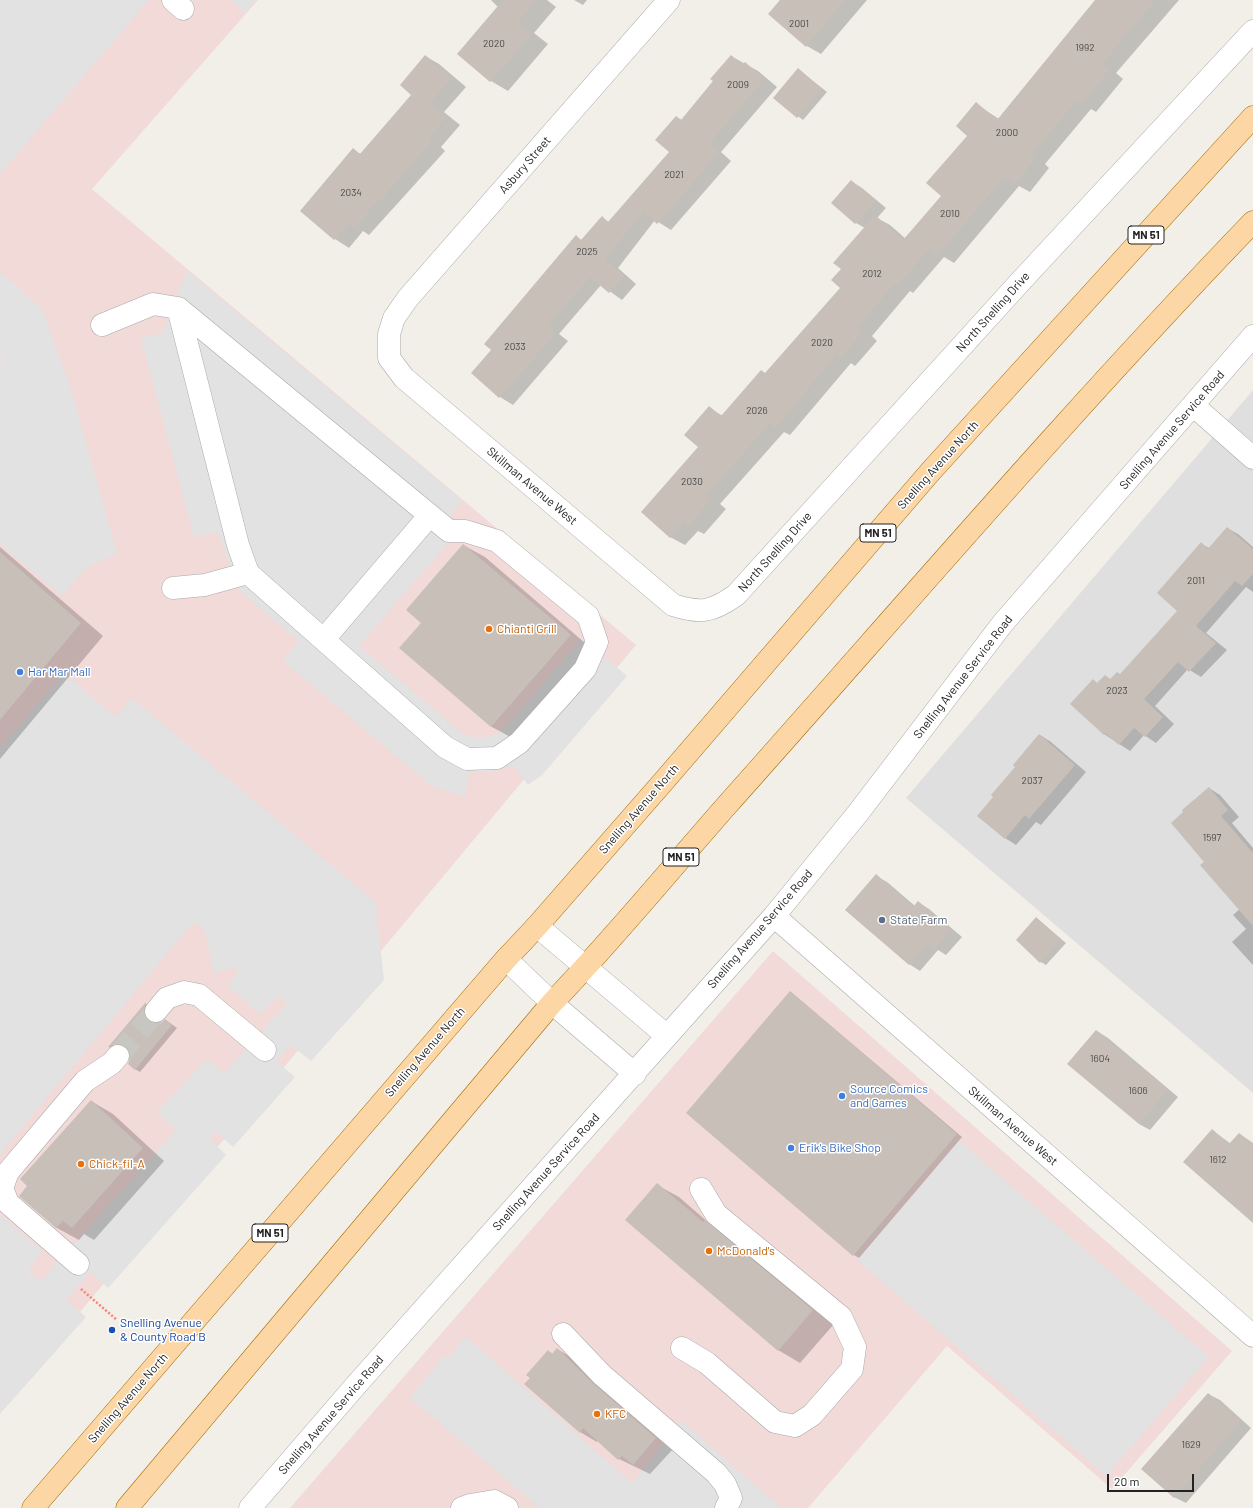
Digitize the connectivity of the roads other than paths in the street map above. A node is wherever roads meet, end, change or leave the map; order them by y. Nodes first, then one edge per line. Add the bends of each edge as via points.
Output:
1 (669, 0) edge
2 (1253, 31) edge
3 (1253, 117) edge
4 (1253, 222) edge
5 (178, 308) junction
6 (102, 325) dead end
7 (389, 334) joint
8 (1253, 336) edge
9 (1194, 406) junction
10 (1253, 458) edge
11 (430, 515) junction
12 (248, 573) junction
13 (173, 588) dead end
14 (705, 611) joint
15 (324, 639) junction
16 (774, 916) junction
17 (537, 926) junction
18 (506, 959) junction
19 (586, 968) junction
20 (552, 1003) junction
21 (156, 1011) tunnel mouth
22 (667, 1036) junction
23 (265, 1050) dead end
24 (118, 1056) tunnel mouth
25 (635, 1074) junction
26 (701, 1189) dead end
27 (78, 1264) dead end
28 (563, 1334) dead end
29 (1253, 1336) edge
30 (682, 1348) dead end
31 (33, 1508) edge
32 (127, 1508) edge
33 (250, 1508) edge
34 (462, 1508) edge
35 (507, 1508) edge
36 (726, 1508) edge

1 - 7 street, Asbury Street via 408,298 394,318
2 - 14 street, North Snelling Drive via 1020,282 736,595 720,606
3 - 17 main road, Snelling Avenue North / MN 51 via 931,471
4 - 19 main road, MN 51 via 1159,320 693,843
5 - 6 street via 153,304
5 - 11 street
5 - 12 street via 238,545
7 - 14 street, Skillman Avenue West via 389,358 404,378 673,605 690,611
8 - 9 street, Snelling Avenue Service Road
9 - 10 street
9 - 16 street, Snelling Avenue Service Road via 1003,623 858,813
11 - 15 street
11 - 15 street via 449,531 465,531 497,541 588,616 598,642 586,669 519,743 498,758 467,759 445,747
12 - 13 street via 205,585
12 - 15 street
16 - 22 street, Snelling Avenue Service Road
16 - 29 street, Skillman Avenue West
17 - 18 main road, Snelling Avenue North / MN 51
17 - 19 street
18 - 20 street
18 - 31 main road, Snelling Avenue North / MN 51
19 - 20 main road, MN 51
19 - 22 street
20 - 25 street
20 - 32 main road, MN 51
21 - 23 street via 167,998 184,992 199,995
22 - 25 street, Snelling Avenue Service Road
24 - 27 street via 85,1081 8,1172 2,1188 8,1203
25 - 33 street, Snelling Avenue Service Road via 357,1384
26 - 30 street via 716,1214 841,1317 855,1347 852,1369 812,1414 795,1426 775,1422 707,1363
28 - 36 street via 602,1375 716,1473 725,1484 731,1498
34 - 35 street via 494,1501

